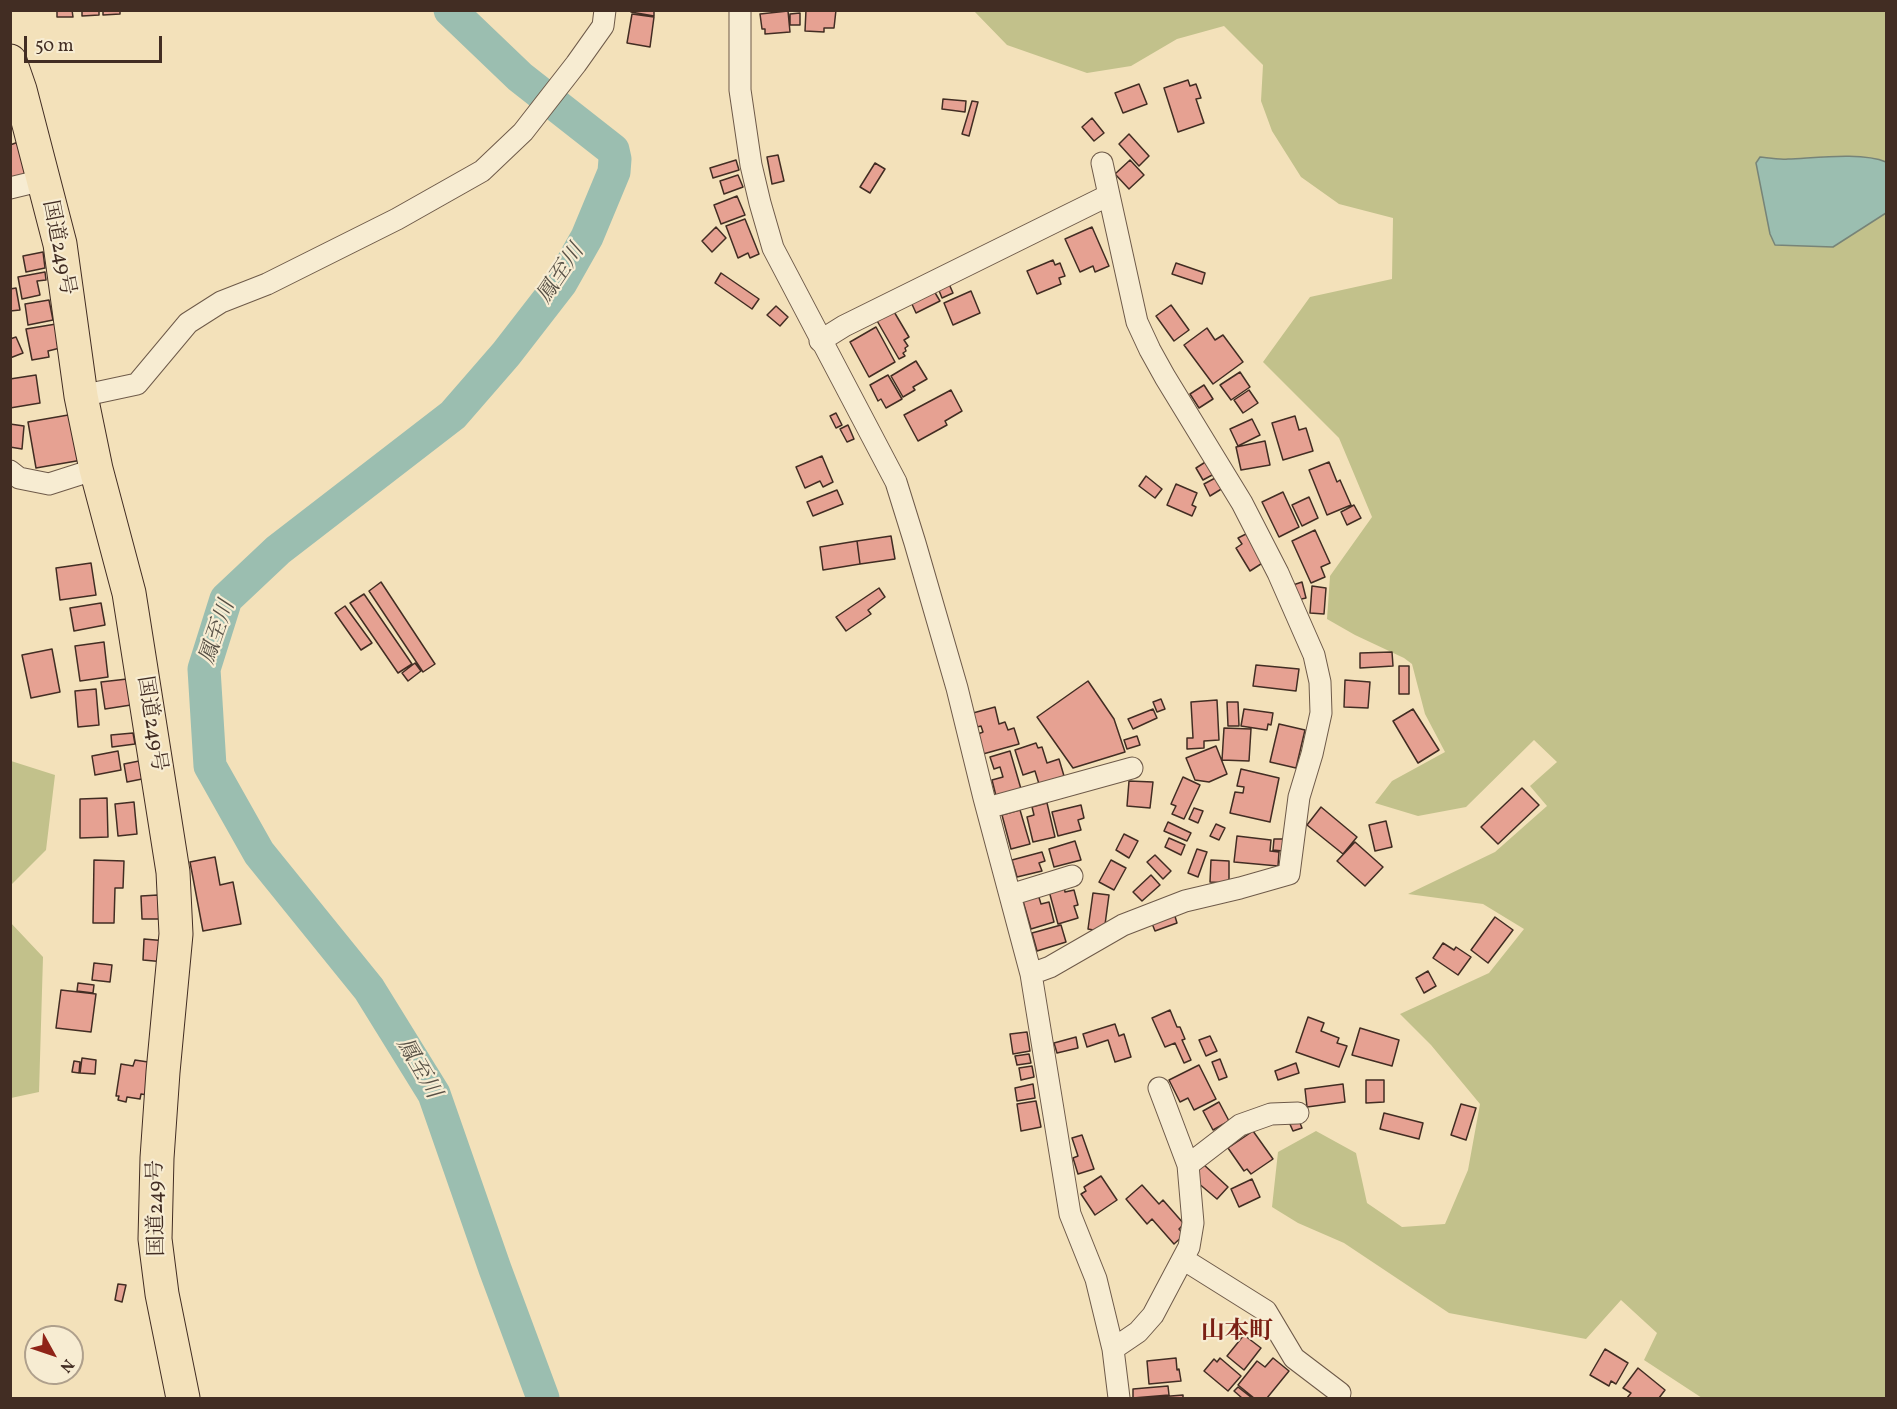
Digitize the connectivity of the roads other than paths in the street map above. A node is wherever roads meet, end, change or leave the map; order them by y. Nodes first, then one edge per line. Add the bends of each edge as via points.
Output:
1 (605, 10) edge
2 (741, 10) edge
3 (10, 61) edge
4 (1102, 163) dead end
5 (44, 180) junction
6 (10, 188) edge
7 (1109, 195) junction
8 (820, 341) junction
9 (81, 396) junction
10 (96, 469) junction
11 (10, 471) edge
12 (1132, 768) dead end
13 (987, 808) junction
14 (1072, 876) dead end
15 (1010, 895) junction
16 (1032, 974) junction
17 (1159, 1088) dead end
18 (1298, 1113) dead end
19 (1188, 1165) junction
20 (1183, 1259) junction
21 (1113, 1349) junction
22 (1340, 1393) dead end
23 (183, 1398) edge
24 (1119, 1398) edge

1 - 9 street via 603,26 576,64 523,132 482,171 397,219 267,284 221,302 188,323 137,384
2 - 8 street via 740,90 760,203 772,248
3 - 5 highway, 国道249号
4 - 7 street
5 - 6 street
5 - 9 highway, 国道249号 via 60,244
7 - 8 street via 843,326
7 - 16 street via 1137,322 1278,573 1314,655 1321,713 1299,797 1289,874 1185,901 1123,925
8 - 13 street via 896,483 957,688
9 - 10 highway, 国道249号
10 - 11 street via 49,484 19,478
10 - 23 highway, 国道249号 via 129,593 173,872 176,934 157,1158 155,1239
12 - 13 street
13 - 15 street
14 - 15 street
15 - 16 street
16 - 21 street via 1070,1214 1096,1279
17 - 19 street
18 - 19 street via 1271,1114 1240,1125
19 - 20 street via 1193,1223
20 - 21 street via 1153,1315 1138,1332
20 - 22 street via 1266,1311 1294,1358
21 - 24 street

